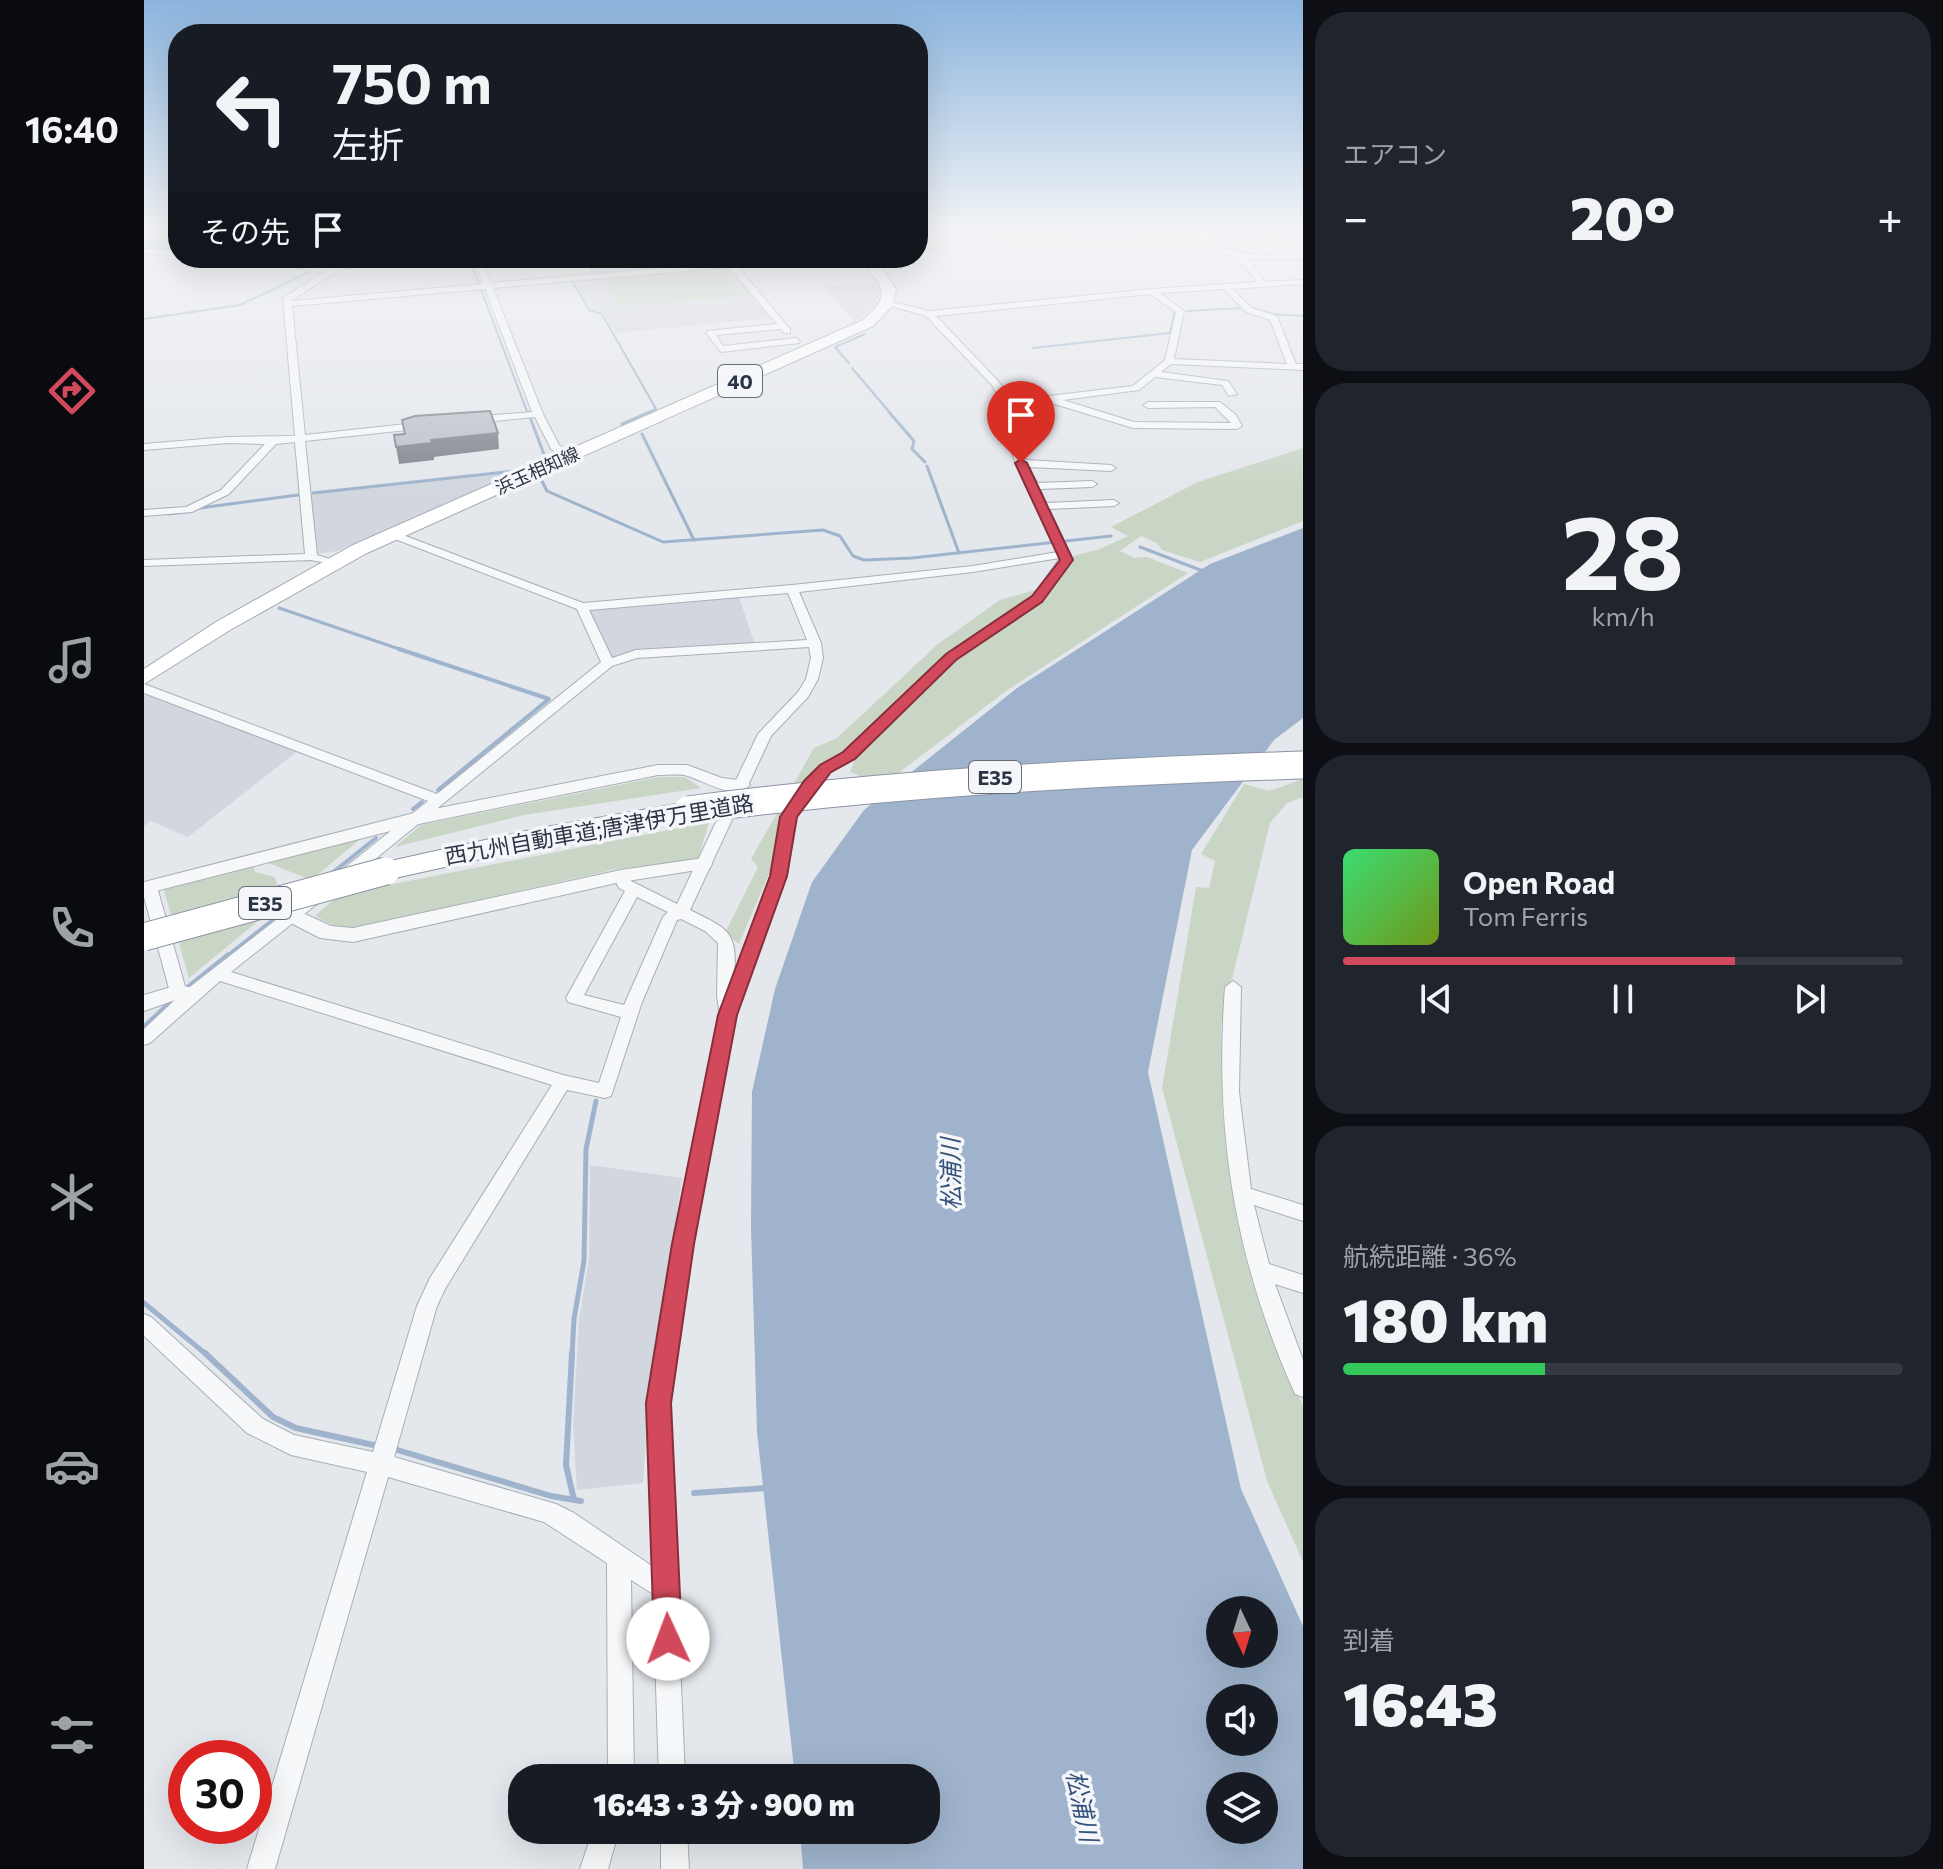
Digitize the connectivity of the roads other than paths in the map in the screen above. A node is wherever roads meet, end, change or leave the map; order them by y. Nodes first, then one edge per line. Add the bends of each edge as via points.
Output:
1 (287, 317) edge
2 (495, 317) edge
3 (776, 317) edge
4 (874, 317) edge
5 (932, 317) edge
6 (1179, 317) edge
7 (1272, 317) edge
8 (780, 322) junction
9 (700, 326) dead end
10 (796, 341) junction
11 (811, 348) junction
12 (1169, 361) junction
13 (1297, 366) edge
14 (1152, 374) junction
15 (1136, 388) junction
16 (1232, 394) dead end
17 (1004, 396) junction
18 (1049, 399) junction
19 (1148, 405) junction
20 (533, 414) junction
21 (465, 421) edge
22 (435, 424) edge
23 (1154, 427) junction
24 (298, 438) junction
25 (273, 441) junction
26 (144, 447) edge
27 (569, 456) junction
28 (1021, 463) junction
29 (1111, 468) dead end
30 (1092, 484) dead end
31 (1033, 486) junction
32 (1114, 503) dead end
33 (1043, 506) junction
34 (144, 513) edge
35 (391, 534) junction
36 (1062, 545) junction
37 (311, 557) junction
38 (144, 563) edge
39 (332, 563) junction
40 (792, 589) junction
41 (582, 607) junction
42 (815, 643) junction
43 (608, 663) junction
44 (144, 678) edge
45 (144, 688) edge
46 (1303, 765) edge
47 (741, 785) junction
48 (437, 799) junction
49 (414, 819) junction
50 (703, 864) junction
51 (628, 882) junction
52 (146, 888) edge
53 (681, 912) junction
54 (292, 915) junction
55 (144, 937) edge
56 (217, 974) junction
57 (1233, 987) dead end
58 (185, 993) junction
59 (144, 1003) edge
60 (630, 1013) junction
61 (728, 1015) junction
62 (144, 1039) edge
63 (563, 1082) junction
64 (1240, 1193) junction
65 (1303, 1213) edge
66 (1260, 1270) junction
67 (1303, 1284) edge
68 (144, 1323) edge
69 (1302, 1383) edge
70 (381, 1464) junction
71 (619, 1557) junction
72 (666, 1583) junction
73 (621, 1764) edge
74 (672, 1764) edge
75 (602, 1844) edge
76 (674, 1844) edge
77 (261, 1869) edge
78 (594, 1869) edge
79 (675, 1869) edge

1 - 24 street
2 - 20 street
3 - 8 street
4 - 11 main road, 浜玉相知線 / 40
5 - 17 street
6 - 12 street
7 - 13 street
8 - 9 street
8 - 10 street
8 - 10 street via 710,333 721,349
10 - 11 street
11 - 27 main road, 浜玉相知線 / 40 via 768,372
12 - 13 street
12 - 14 street
14 - 15 street
14 - 16 street via 1225,383
15 - 18 street
15 - 19 street
17 - 18 street
17 - 28 street
18 - 23 street
19 - 23 street
19 - 23 street via 1217,404 1237,426
20 - 21 street
20 - 27 street via 555,447
22 - 24 street
24 - 25 street
24 - 37 street
25 - 26 street
25 - 34 street via 225,492 188,510
27 - 35 main road, 浜玉相知線 / 40
28 - 29 street
28 - 31 street
30 - 31 street
31 - 33 street
32 - 33 street
33 - 36 street
35 - 39 main road, 浜玉相知線 / 40
35 - 41 street
36 - 40 street via 973,569
36 - 61 street via 1067,560 1037,599 951,657 849,756 826,768 810,785 789,817 779,876
37 - 38 street
37 - 39 street
39 - 44 main road, 浜玉相知線 / 40
40 - 41 street
40 - 42 street
41 - 43 street
42 - 43 street via 636,654
42 - 47 street via 812,679 765,734
43 - 48 street
45 - 48 street
46 - 55 highway, 西九州自動車道;唐津伊万里道路 / E35, bridge via 954,779 688,810 386,871
47 - 49 street via 687,770 658,770
47 - 50 street
48 - 49 street
49 - 52 street
49 - 54 street
50 - 51 street
50 - 53 street
51 - 53 street
51 - 54 street via 353,935 327,933
51 - 60 street via 574,998
52 - 58 street
53 - 60 street via 671,917
53 - 61 street via 726,941 722,994
54 - 56 street
56 - 58 street
56 - 63 street
57 - 64 street via 1228,1030 1230,1120
58 - 59 street
58 - 62 street
60 - 63 street via 605,1091
61 - 72 street via 658,1403
63 - 70 street via 437,1284
64 - 65 street
64 - 66 street
66 - 67 street
66 - 69 street
68 - 70 street via 255,1426 291,1445
70 - 71 street via 548,1512
70 - 77 street
71 - 72 street via 656,1583
71 - 73 street
72 - 74 street
75 - 78 street
76 - 79 street

